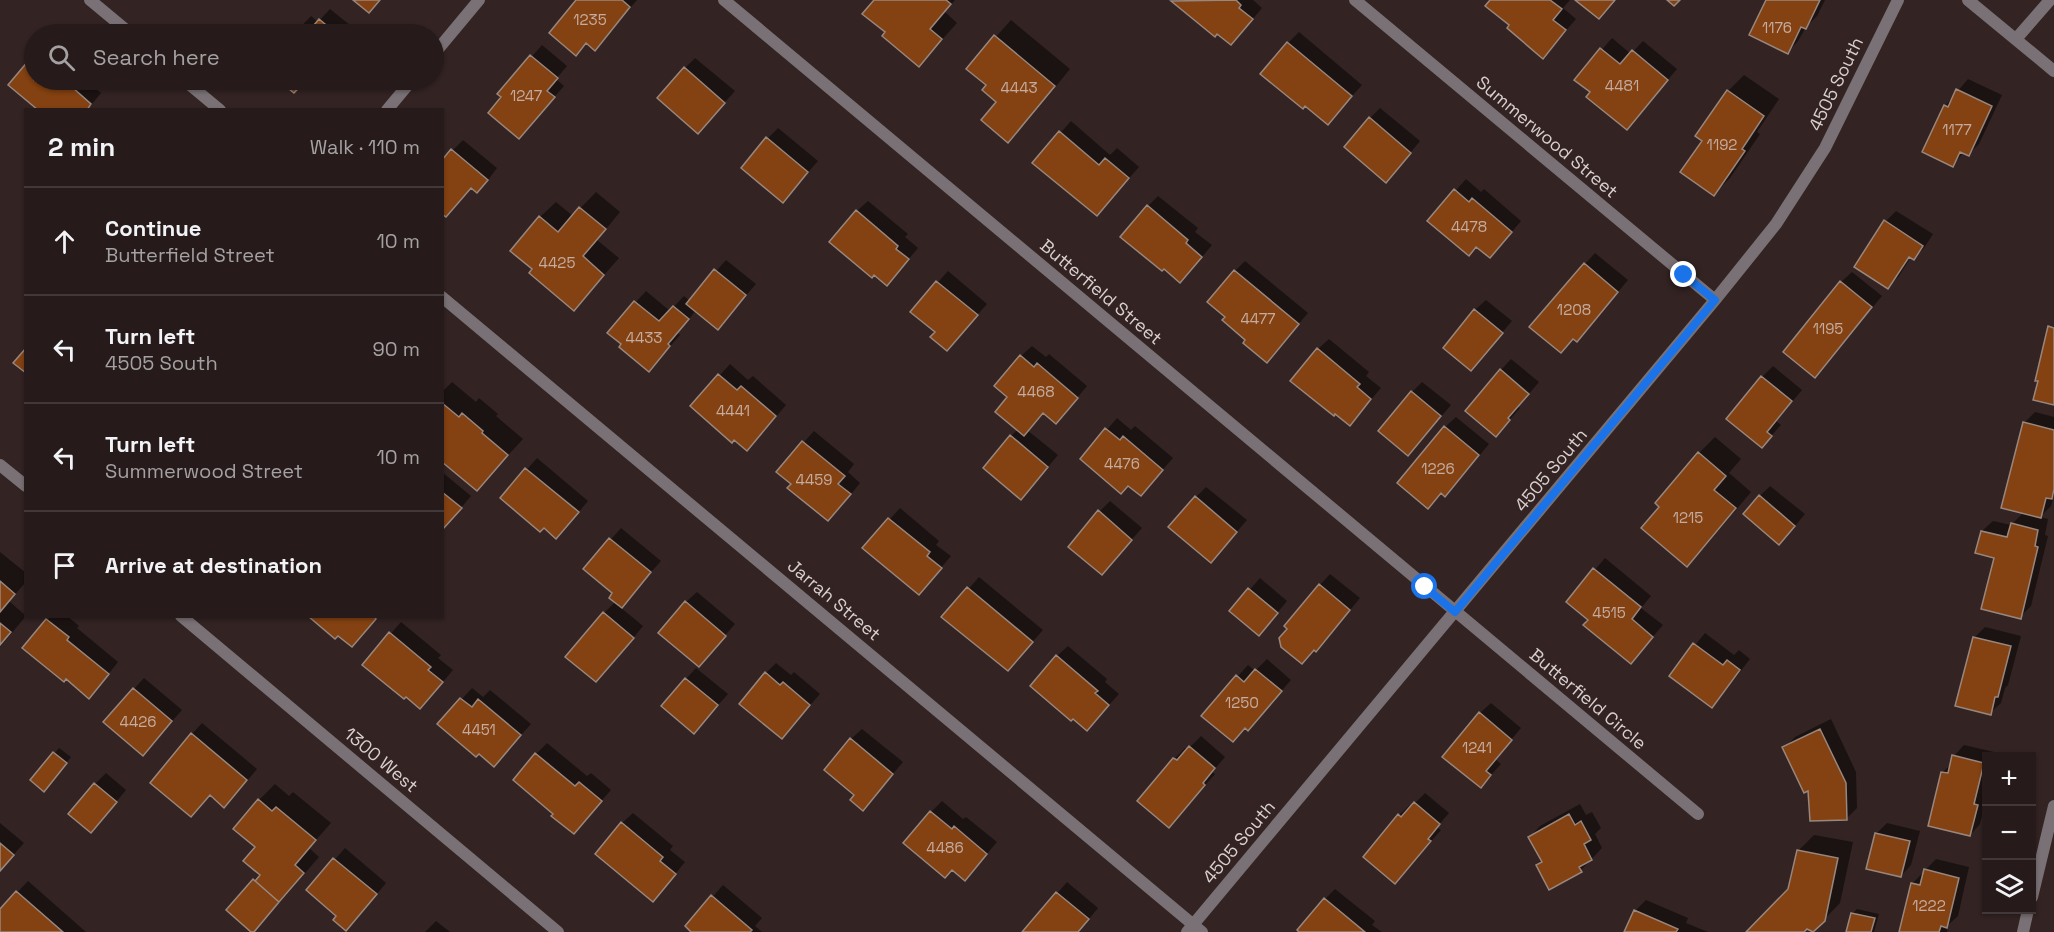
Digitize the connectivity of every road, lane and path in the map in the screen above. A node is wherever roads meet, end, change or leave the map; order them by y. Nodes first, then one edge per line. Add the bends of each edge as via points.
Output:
1 (90, 0) edge
2 (479, 0) edge
3 (724, 0) edge
4 (1355, 0) edge
5 (1898, 0) edge
6 (1968, 0) edge
7 (2050, 0) edge
8 (119, 24) edge
9 (2016, 39) junction
10 (444, 42) edge
11 (2054, 71) edge
12 (196, 90) edge
13 (404, 90) edge
14 (218, 108) edge
15 (389, 108) edge
16 (444, 299) edge
17 (1715, 300) junction
18 (0, 465) edge
19 (24, 484) edge
20 (1455, 612) junction
21 (183, 618) edge
22 (2054, 806) edge
23 (1698, 814) dead end
24 (2036, 877) edge
25 (2027, 914) edge
26 (1194, 929) edge
27 (558, 932) edge
28 (2023, 932) edge

1 - 8 street
2 - 10 street
3 - 20 street, Butterfield Street
4 - 17 street, Summerwood Street
5 - 17 street, 4505 South via 1825,148 1776,224
6 - 9 street
7 - 9 street
9 - 11 street
12 - 14 street
13 - 15 street
16 - 26 street, Jarrah Street
17 - 20 street, 4505 South
18 - 19 street
20 - 23 street, Butterfield Circle
20 - 26 street, 4505 South
21 - 27 street, 1300 West
22 - 24 street
25 - 28 street

